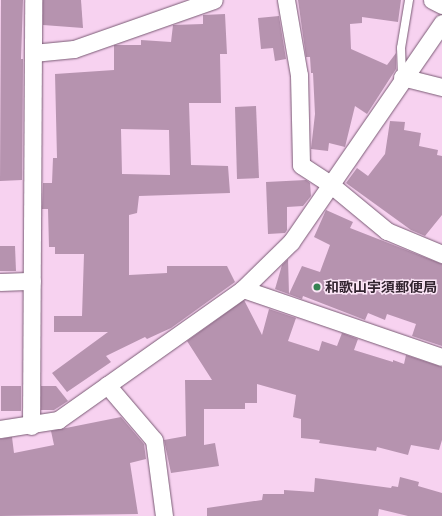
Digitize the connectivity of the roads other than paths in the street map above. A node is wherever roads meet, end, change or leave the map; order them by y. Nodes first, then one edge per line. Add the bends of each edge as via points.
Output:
1 (33, 0) edge
2 (214, 0) edge
3 (286, 0) edge
4 (408, 0) edge
5 (432, 0) edge
6 (442, 5) edge
7 (442, 23) edge
8 (33, 53) junction
9 (402, 77) junction
10 (442, 87) edge
11 (330, 184) junction
12 (442, 254) edge
13 (32, 281) junction
14 (0, 282) edge
15 (243, 289) junction
16 (442, 357) edge
17 (108, 385) junction
18 (31, 426) junction
19 (0, 429) edge
20 (164, 516) edge

1 - 8 street
2 - 8 street via 74,49
3 - 11 street via 299,75 301,165
4 - 9 lane via 401,48
5 - 6 street
7 - 9 street
8 - 13 street
9 - 10 street
9 - 11 street
11 - 12 street via 387,231
11 - 15 street via 291,242
13 - 14 street
13 - 18 street
15 - 16 street
15 - 17 street
17 - 18 street via 58,420
17 - 20 street via 154,440
18 - 19 street

